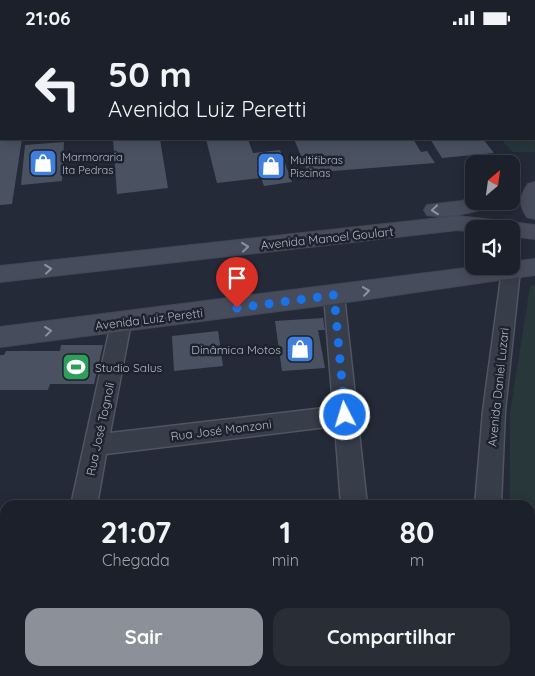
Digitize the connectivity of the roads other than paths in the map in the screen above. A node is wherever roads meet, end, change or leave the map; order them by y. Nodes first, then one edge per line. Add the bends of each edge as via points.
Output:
1 (535, 184) edge
2 (535, 188) edge
3 (520, 189) edge
4 (465, 207) edge
5 (535, 212) edge
6 (465, 227) edge
7 (520, 231) edge
8 (535, 232) edge
9 (0, 255) edge
10 (535, 261) edge
11 (520, 262) edge
12 (465, 272) edge
13 (0, 274) edge
14 (517, 275) edge
15 (334, 295) junction
16 (121, 323) junction
17 (0, 337) edge
18 (345, 415) junction
19 (97, 445) junction
20 (85, 500) edge
21 (354, 500) edge
22 (488, 500) edge

1 - 3 main road
2 - 5 main road via 531,199
4 -> 9 main road, Avenida Manoel Goulart
13 -> 6 main road, Avenida Manoel Goulart
7 - 8 main road, Avenida Manoel Goulart
10 - 11 main road
15 -> 12 main road, Avenida Luiz Peretti
14 - 22 street, Avenida Daniel Luzari via 494,411
15 - 16 main road, Avenida Luiz Peretti
15 - 18 street
17 -> 16 main road, Avenida Luiz Peretti
16 - 19 street, Rua José Tognoli
18 - 19 street, Rua José Monzoni
18 - 21 street
19 - 20 street, Rua José Tognoli

